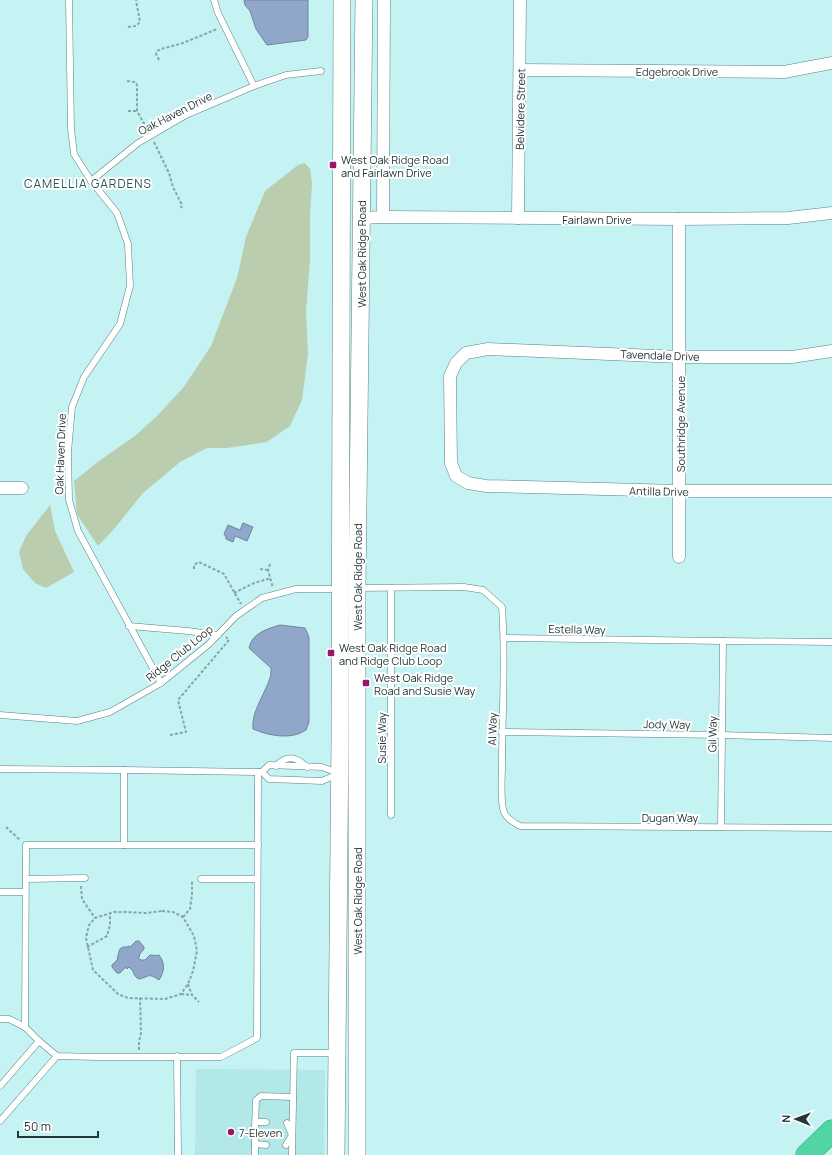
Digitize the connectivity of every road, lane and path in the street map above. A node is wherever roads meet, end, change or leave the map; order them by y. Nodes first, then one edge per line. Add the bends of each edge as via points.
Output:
1 (69, 0) edge
2 (136, 0) edge
3 (214, 0) edge
4 (342, 0) edge
5 (364, 0) edge
6 (384, 0) edge
7 (520, 0) edge
8 (224, 26) junction
9 (128, 27) dead end
10 (183, 43) junction
11 (185, 48) dead end
12 (159, 60) dead end
13 (832, 64) edge
14 (520, 70) junction
15 (321, 71) dead end
16 (127, 81) dead end
17 (342, 84) junction
18 (254, 86) junction
19 (128, 111) dead end
20 (137, 111) junction
21 (151, 136) junction
22 (91, 181) junction
23 (181, 208) dead end
24 (832, 213) edge
25 (383, 217) junction
26 (361, 218) junction
27 (518, 218) junction
28 (679, 219) junction
29 (832, 351) edge
30 (680, 357) junction
31 (486, 486) joint
32 (0, 488) edge
33 (22, 488) dead end
34 (680, 491) junction
35 (832, 491) edge
36 (679, 557) dead end
37 (270, 564) dead end
38 (194, 569) dead end
39 (260, 569) dead end
40 (268, 570) junction
41 (271, 578) junction
42 (348, 588) junction
43 (391, 588) junction
44 (234, 593) junction
45 (275, 594) junction
46 (244, 610) junction
47 (129, 626) junction
48 (219, 633) junction
49 (504, 638) junction
50 (723, 641) junction
51 (832, 642) edge
52 (161, 683) junction
53 (0, 715) edge
54 (502, 732) junction
55 (170, 735) dead end
56 (722, 735) junction
57 (832, 738) edge
58 (0, 769) edge
59 (124, 770) junction
60 (260, 772) junction
61 (340, 774) junction
62 (391, 815) dead end
63 (509, 820) joint
64 (6, 827) dead end
65 (721, 827) junction
66 (832, 828) edge
67 (26, 845) junction
68 (124, 845) junction
69 (258, 845) junction
70 (83, 878) joint
71 (26, 879) junction
72 (257, 879) junction
73 (201, 880) joint
74 (0, 892) edge
75 (25, 892) junction
76 (109, 914) junction
77 (183, 917) junction
78 (96, 918) junction
79 (88, 948) junction
80 (188, 984) junction
81 (181, 994) junction
82 (192, 995) junction
83 (140, 998) junction
84 (199, 1002) dead end
85 (0, 1019) edge
86 (25, 1027) junction
87 (39, 1041) junction
88 (337, 1053) junction
89 (57, 1056) junction
90 (177, 1056) junction
91 (139, 1057) junction
92 (0, 1086) edge
93 (293, 1097) junction
94 (0, 1121) edge
95 (266, 1122) dead end
96 (287, 1123) dead end
97 (832, 1131) edge
98 (292, 1135) junction
99 (266, 1144) dead end
100 (286, 1145) dead end
101 (178, 1155) edge
102 (255, 1155) edge
103 (292, 1155) edge
104 (336, 1155) edge
105 (357, 1155) edge
106 (807, 1155) edge

1 - 22 lane, Oak Haven Drive via 71,129 74,154
2 - 9 path via 140,22 136,26
3 - 8 lane
4 - 17 street, West Oak Ridge Road
5 - 26 street, West Oak Ridge Road
6 - 25 street
7 - 14 street, Belvidere Street
8 - 10 path
8 - 18 lane
10 - 11 path
10 - 12 path via 157,51
13 - 14 street, Edgebrook Drive via 784,72
14 - 27 street, Belvidere Street
15 - 18 lane, Oak Haven Drive via 286,75
16 - 20 path via 135,82 137,85
17 - 26 street via 350,94 350,215 352,218
17 - 42 street, West Oak Ridge Road
18 - 21 lane, Oak Haven Drive via 186,116
19 - 20 path
20 - 21 path
21 - 22 lane, Oak Haven Drive via 138,143
21 - 23 path via 169,173
22 - 47 lane, Oak Haven Drive via 117,213 128,244 130,286 120,324 84,377 72,406 68,452 69,500 78,531
24 - 28 street, Fairlawn Drive via 788,218
25 - 26 street, Fairlawn Drive
25 - 27 street, Fairlawn Drive
26 - 42 street, West Oak Ridge Road
27 - 28 street, Fairlawn Drive
28 - 30 street, Southridge Avenue
29 - 30 street, Tavendale Drive via 792,357
30 - 31 street, Tavendale Drive via 488,348 466,354 456,363 450,376 451,463 456,476 468,483
30 - 34 street, Southridge Avenue
31 - 34 street, Antilla Drive
32 - 33 street
34 - 35 street, Antilla Drive
34 - 36 street, Southridge Avenue
37 - 40 path
38 - 44 path via 194,565 199,562 224,574
39 - 40 path
40 - 41 path
41 - 44 path
41 - 45 path
42 - 43 lane
42 - 45 lane, Ridge Club Loop via 296,588
42 - 61 street, West Oak Ridge Road
42 - 105 street, West Oak Ridge Road
43 - 49 lane via 464,587 483,590 502,607
43 - 62 lane, Susie Way
44 - 46 path
45 - 46 lane, Ridge Club Loop via 262,598
46 - 48 lane, Ridge Club Loop
47 - 48 lane
47 - 52 lane, Oak Haven Drive
48 - 52 lane, Ridge Club Loop
48 - 55 path via 229,640 178,700 186,732
49 - 50 lane, Estella Way
49 - 54 lane, Al Way
50 - 51 lane, Estella Way
50 - 56 lane, Gil Way
52 - 53 lane, Ridge Club Loop via 110,712 77,721
54 - 56 lane, Jody Way
54 - 63 lane, Al Way via 502,798 504,811
56 - 57 lane, Jody Way
56 - 65 lane, Gil Way
58 - 59 lane
59 - 60 lane
59 - 68 lane
60 - 61 lane via 269,766 322,767
60 - 61 lane via 269,779 322,781
60 - 69 lane
61 - 88 street, West Oak Ridge Road
63 - 65 lane, Dugan Way via 520,826
64 - 67 path
65 - 66 lane, Dugan Way
67 - 68 lane
67 - 71 lane
68 - 69 lane
69 - 72 lane
70 - 71 lane
70 - 78 path via 82,899
71 - 75 lane
72 - 73 lane
72 - 90 lane via 257,1038 221,1057
73 - 77 path via 192,880 190,909
74 - 75 lane
75 - 86 lane
76 - 77 path via 162,911 173,912
76 - 78 path
76 - 79 path via 107,936
77 - 80 path via 194,936 197,951
78 - 79 path via 89,926 86,938
79 - 83 path via 93,970 118,994 128,998
80 - 81 path
80 - 82 path
81 - 82 path
81 - 83 path via 165,999
82 - 84 path
83 - 91 path
85 - 86 lane via 9,1019
86 - 87 lane
87 - 89 lane
87 - 92 lane
88 - 93 lane via 294,1053
88 - 104 street, West Oak Ridge Road
89 - 91 lane
89 - 94 lane
90 - 91 lane
90 - 101 lane
93 - 95 lane via 258,1098 255,1124
93 - 98 lane
96 - 98 lane
97 - 106 highway
98 - 100 lane
98 - 103 lane
99 - 102 lane via 255,1142

